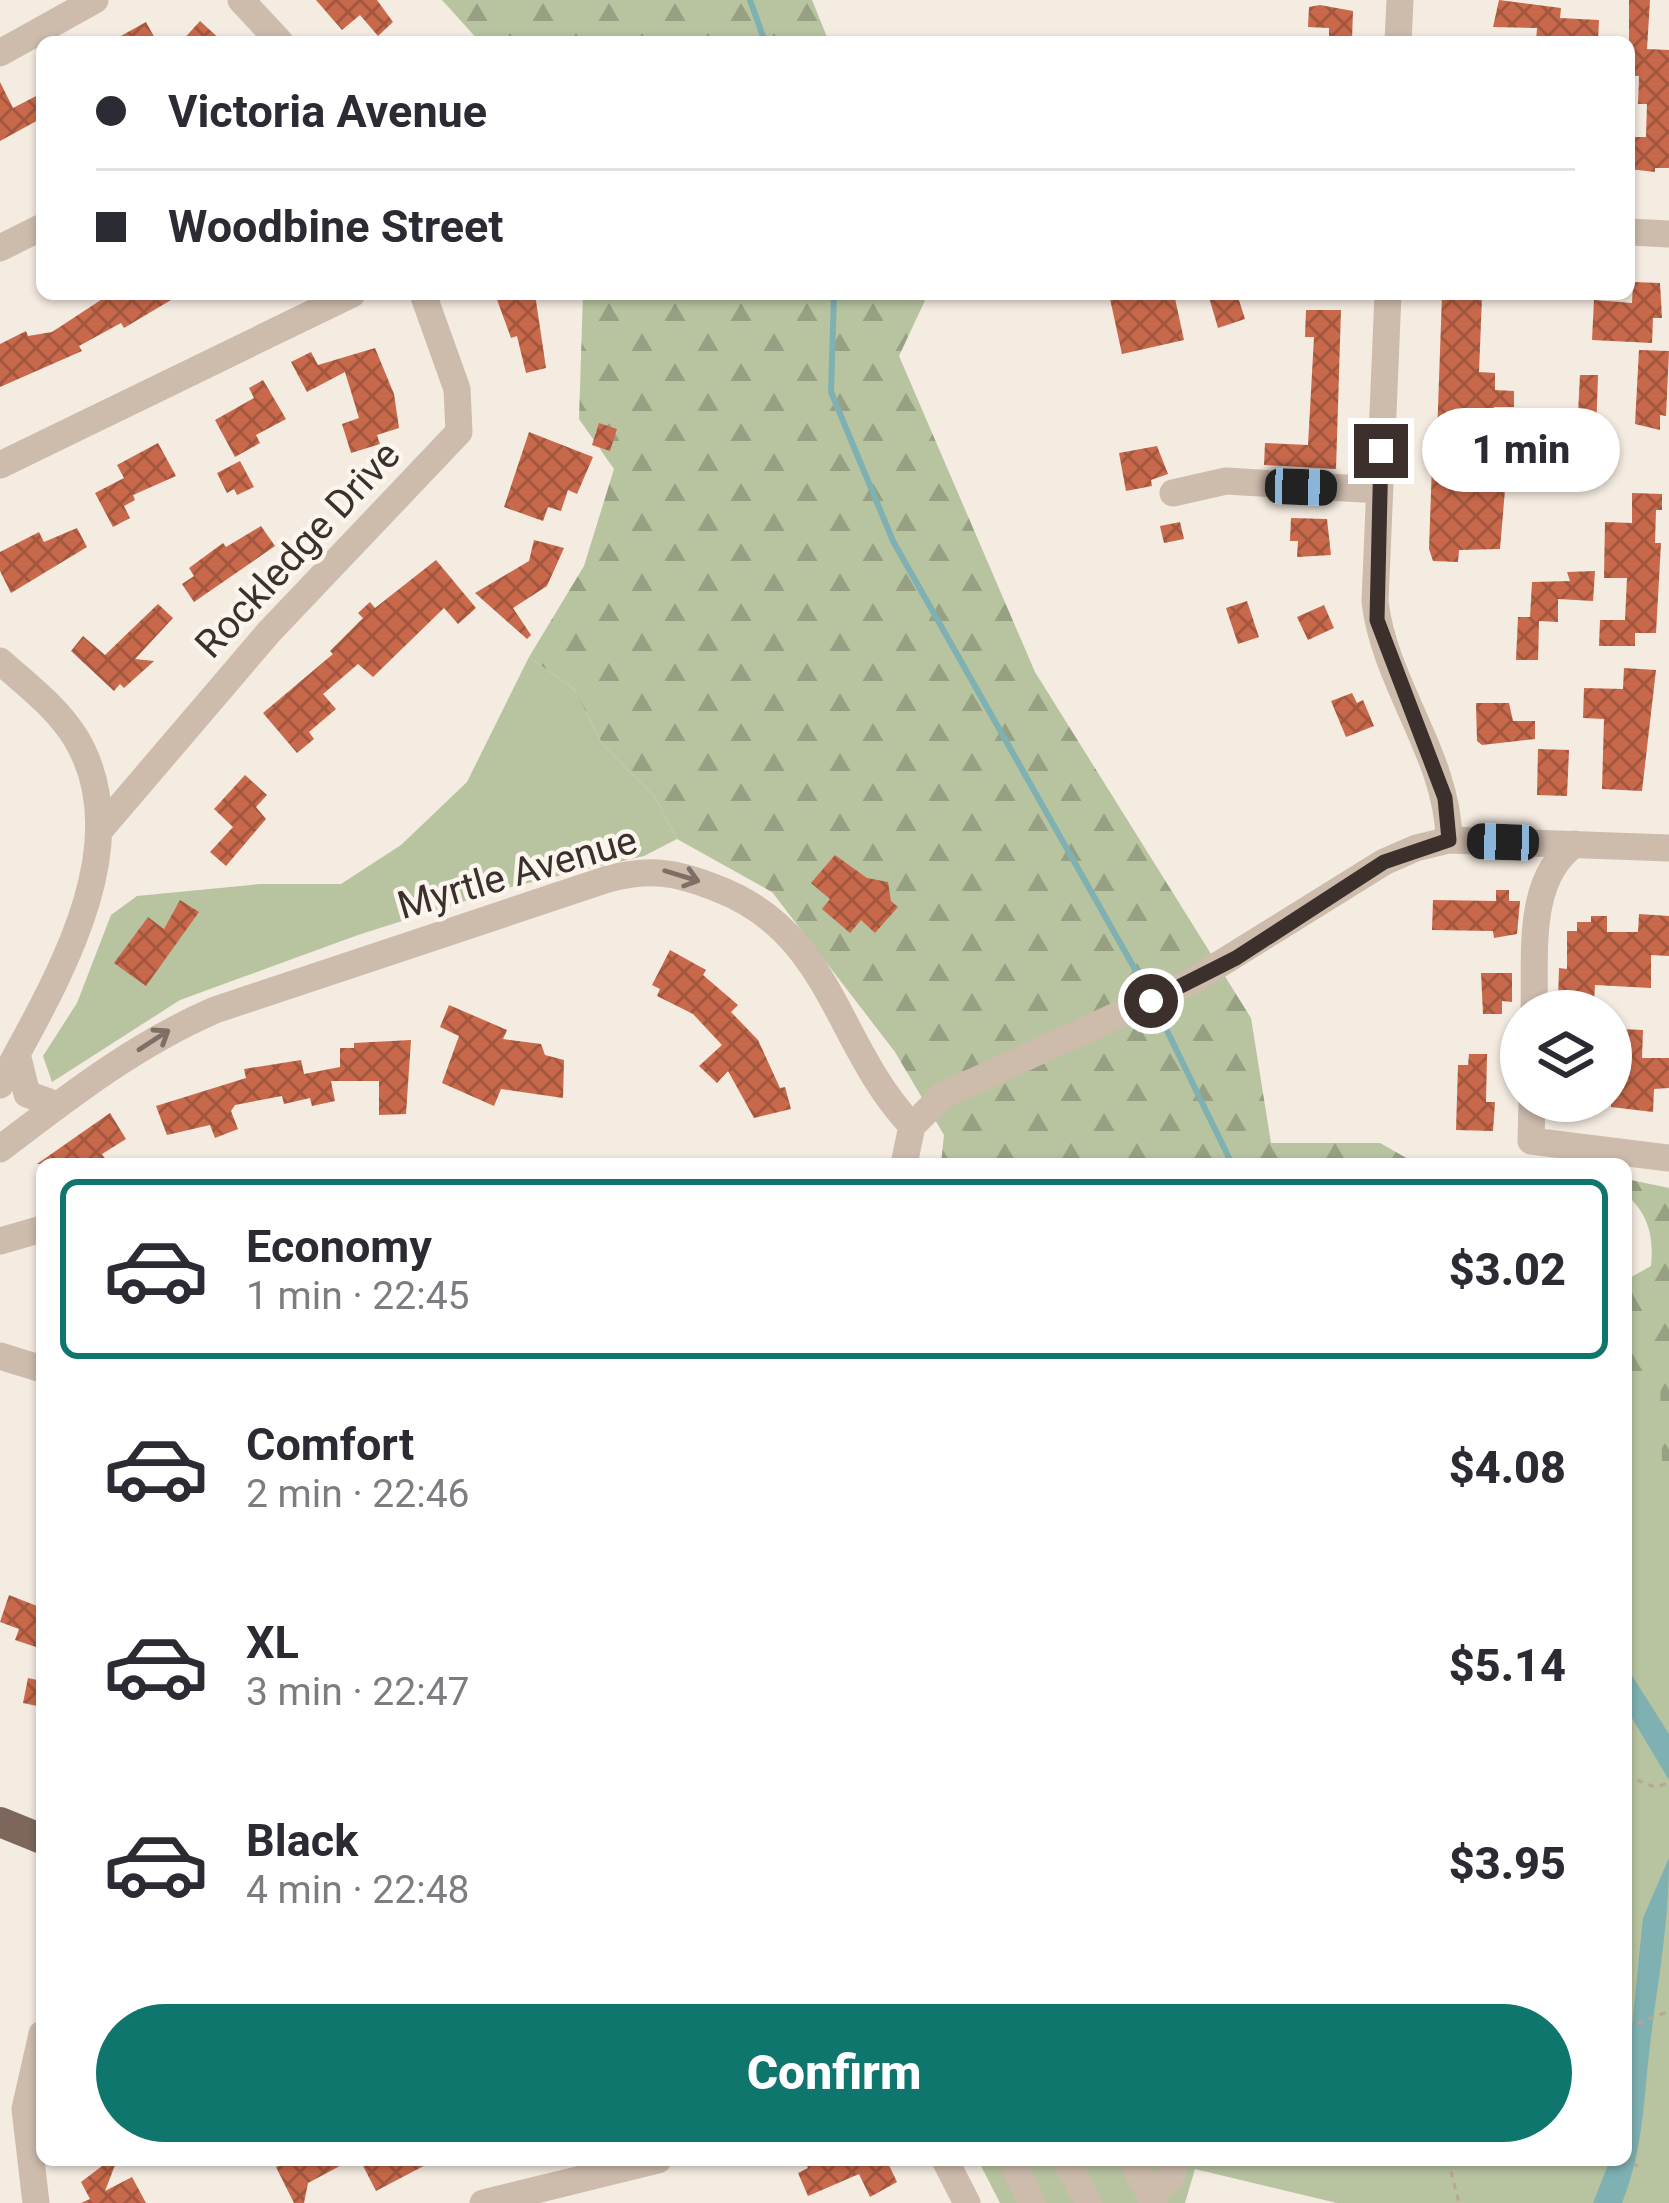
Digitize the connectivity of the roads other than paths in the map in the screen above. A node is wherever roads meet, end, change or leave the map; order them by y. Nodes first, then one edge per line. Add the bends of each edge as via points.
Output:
1 (94, 0) edge
2 (241, 0) edge
3 (1400, 0) edge
4 (274, 36) edge
5 (1398, 36) edge
6 (0, 53) edge
7 (36, 229) edge
8 (1635, 232) edge
9 (1669, 235) edge
10 (0, 248) edge
11 (340, 300) edge
12 (425, 300) edge
13 (1388, 300) edge
14 (0, 465) edge
15 (1379, 490) junction
16 (1173, 493) dead end
17 (0, 661) edge
18 (100, 830) junction
19 (1449, 840) junction
20 (1575, 844) junction
21 (1669, 848) edge
22 (1535, 990) edge
23 (17, 1054) junction
24 (0, 1085) edge
25 (57, 1106) junction
26 (1531, 1122) edge
27 (912, 1126) junction
28 (0, 1149) edge
29 (905, 1158) edge
30 (1669, 1158) edge
31 (36, 1231) edge
32 (0, 1241) edge
33 (0, 1356) edge
34 (36, 1367) edge
35 (0, 1822) edge
36 (36, 1837) edge
37 (36, 2060) edge
38 (634, 2166) edge
39 (948, 2166) edge
40 (1014, 2166) edge
41 (1068, 2166) edge
42 (1134, 2166) edge
43 (1173, 2166) edge
44 (1152, 2199) edge
45 (36, 2203) edge
46 (483, 2203) edge
47 (968, 2203) edge
48 (1032, 2203) edge
49 (1089, 2203) edge

1 - 6 street
2 - 4 street
3 - 5 street
7 - 10 street
8 - 9 street
11 - 14 street
12 - 18 street, Rockledge Drive via 457,389 459,432 269,632
13 - 15 street
15 - 16 street via 1226,481
15 - 19 street via 1377,620 1445,798
17 - 18 street via 76,738 96,789
18 - 23 street via 82,909
19 - 20 street
19 - 27 street via 1384,862 1194,980 942,1096
20 - 21 street
20 - 22 street via 1546,881
23 - 24 street
23 - 25 street via 27,1094
25 -> 27 street, Myrtle Avenue via 175,1027 215,1010 608,879 657,870 749,900 799,942
25 - 28 street, Myrtle Avenue
26 - 30 street via 1531,1141
27 - 29 street
31 - 32 street
33 - 34 street
35 - 36 main road
37 - 45 street via 25,2109
38 - 46 street
39 - 47 street
40 - 48 street
41 - 49 street
42 - 44 street
43 - 44 street

